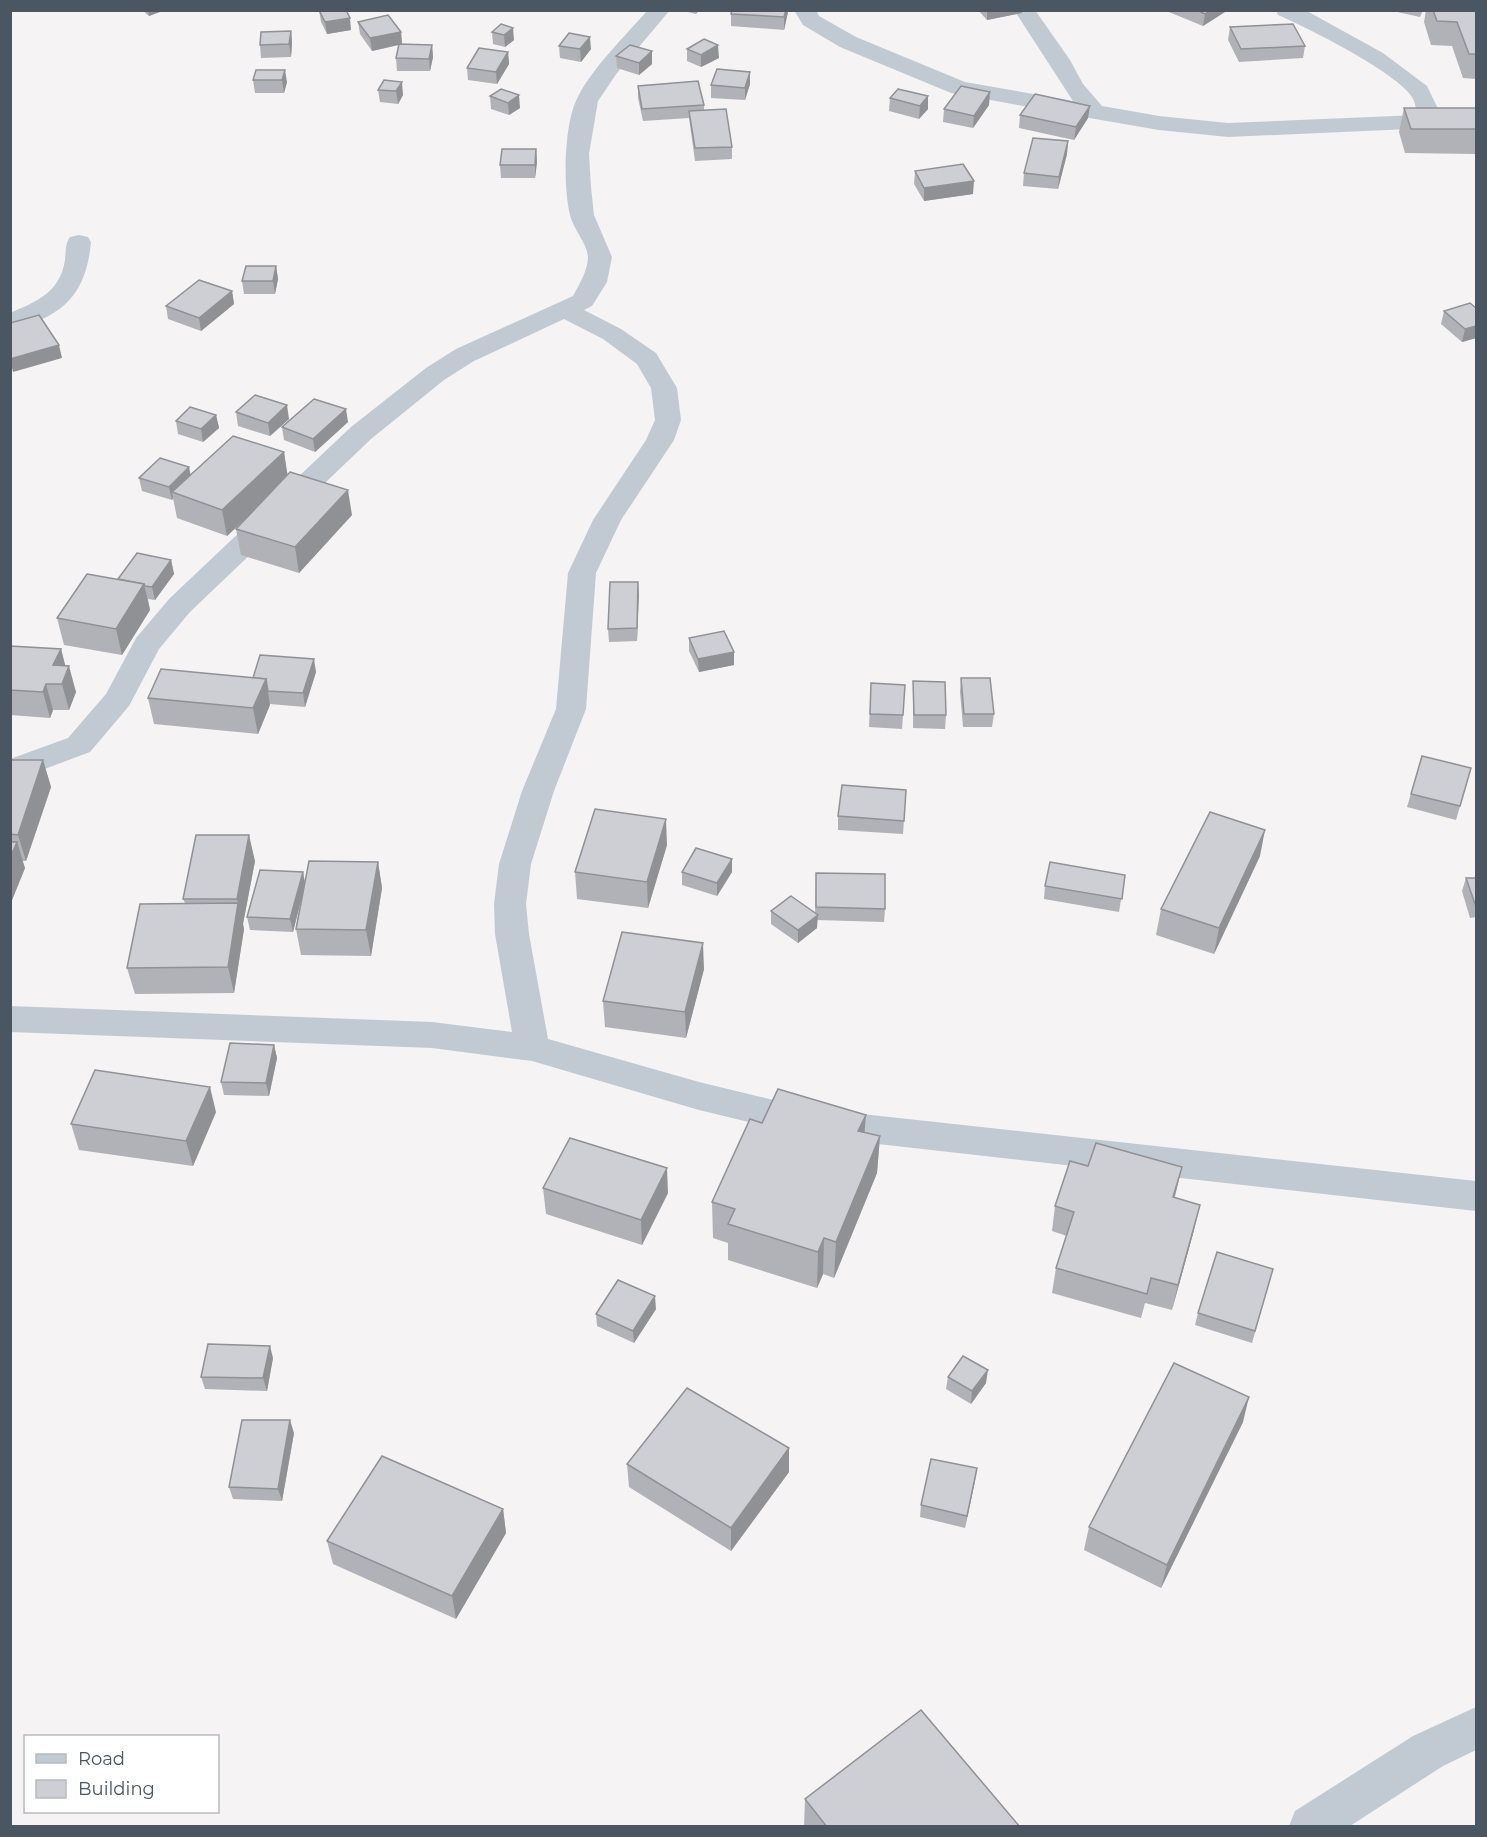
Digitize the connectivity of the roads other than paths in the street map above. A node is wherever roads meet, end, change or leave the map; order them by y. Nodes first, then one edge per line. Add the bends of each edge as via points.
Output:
1 (660, 10) edge
2 (805, 10) edge
3 (1024, 10) edge
4 (1286, 10) edge
5 (1095, 111) junction
6 (1432, 121) junction
7 (1476, 124) edge
8 (79, 242) dead end
9 (565, 310) junction
10 (10, 322) edge
11 (10, 771) edge
12 (10, 1019) edge
13 (532, 1048) junction
14 (1476, 1196) edge
15 (1476, 1728) edge
16 (1311, 1827) edge

1 - 9 street via 587,101 577,154 579,187 582,215 600,257 594,282 583,301
2 - 5 street via 811,20 848,42 959,88
3 - 5 street via 1074,87
4 - 6 street via 1340,38 1420,92
5 - 6 street via 1228,130
6 - 7 street
8 - 10 street via 78,267 70,289 51,305
9 - 11 street via 465,355 361,433 180,605 146,645 118,699 79,744
9 - 13 street via 612,334 647,359 664,388 668,420 660,440 607,520 582,573 570,709 515,864 510,904 512,934
12 - 13 street via 432,1035
13 - 14 street via 807,1122
15 - 16 street via 1428,1751

